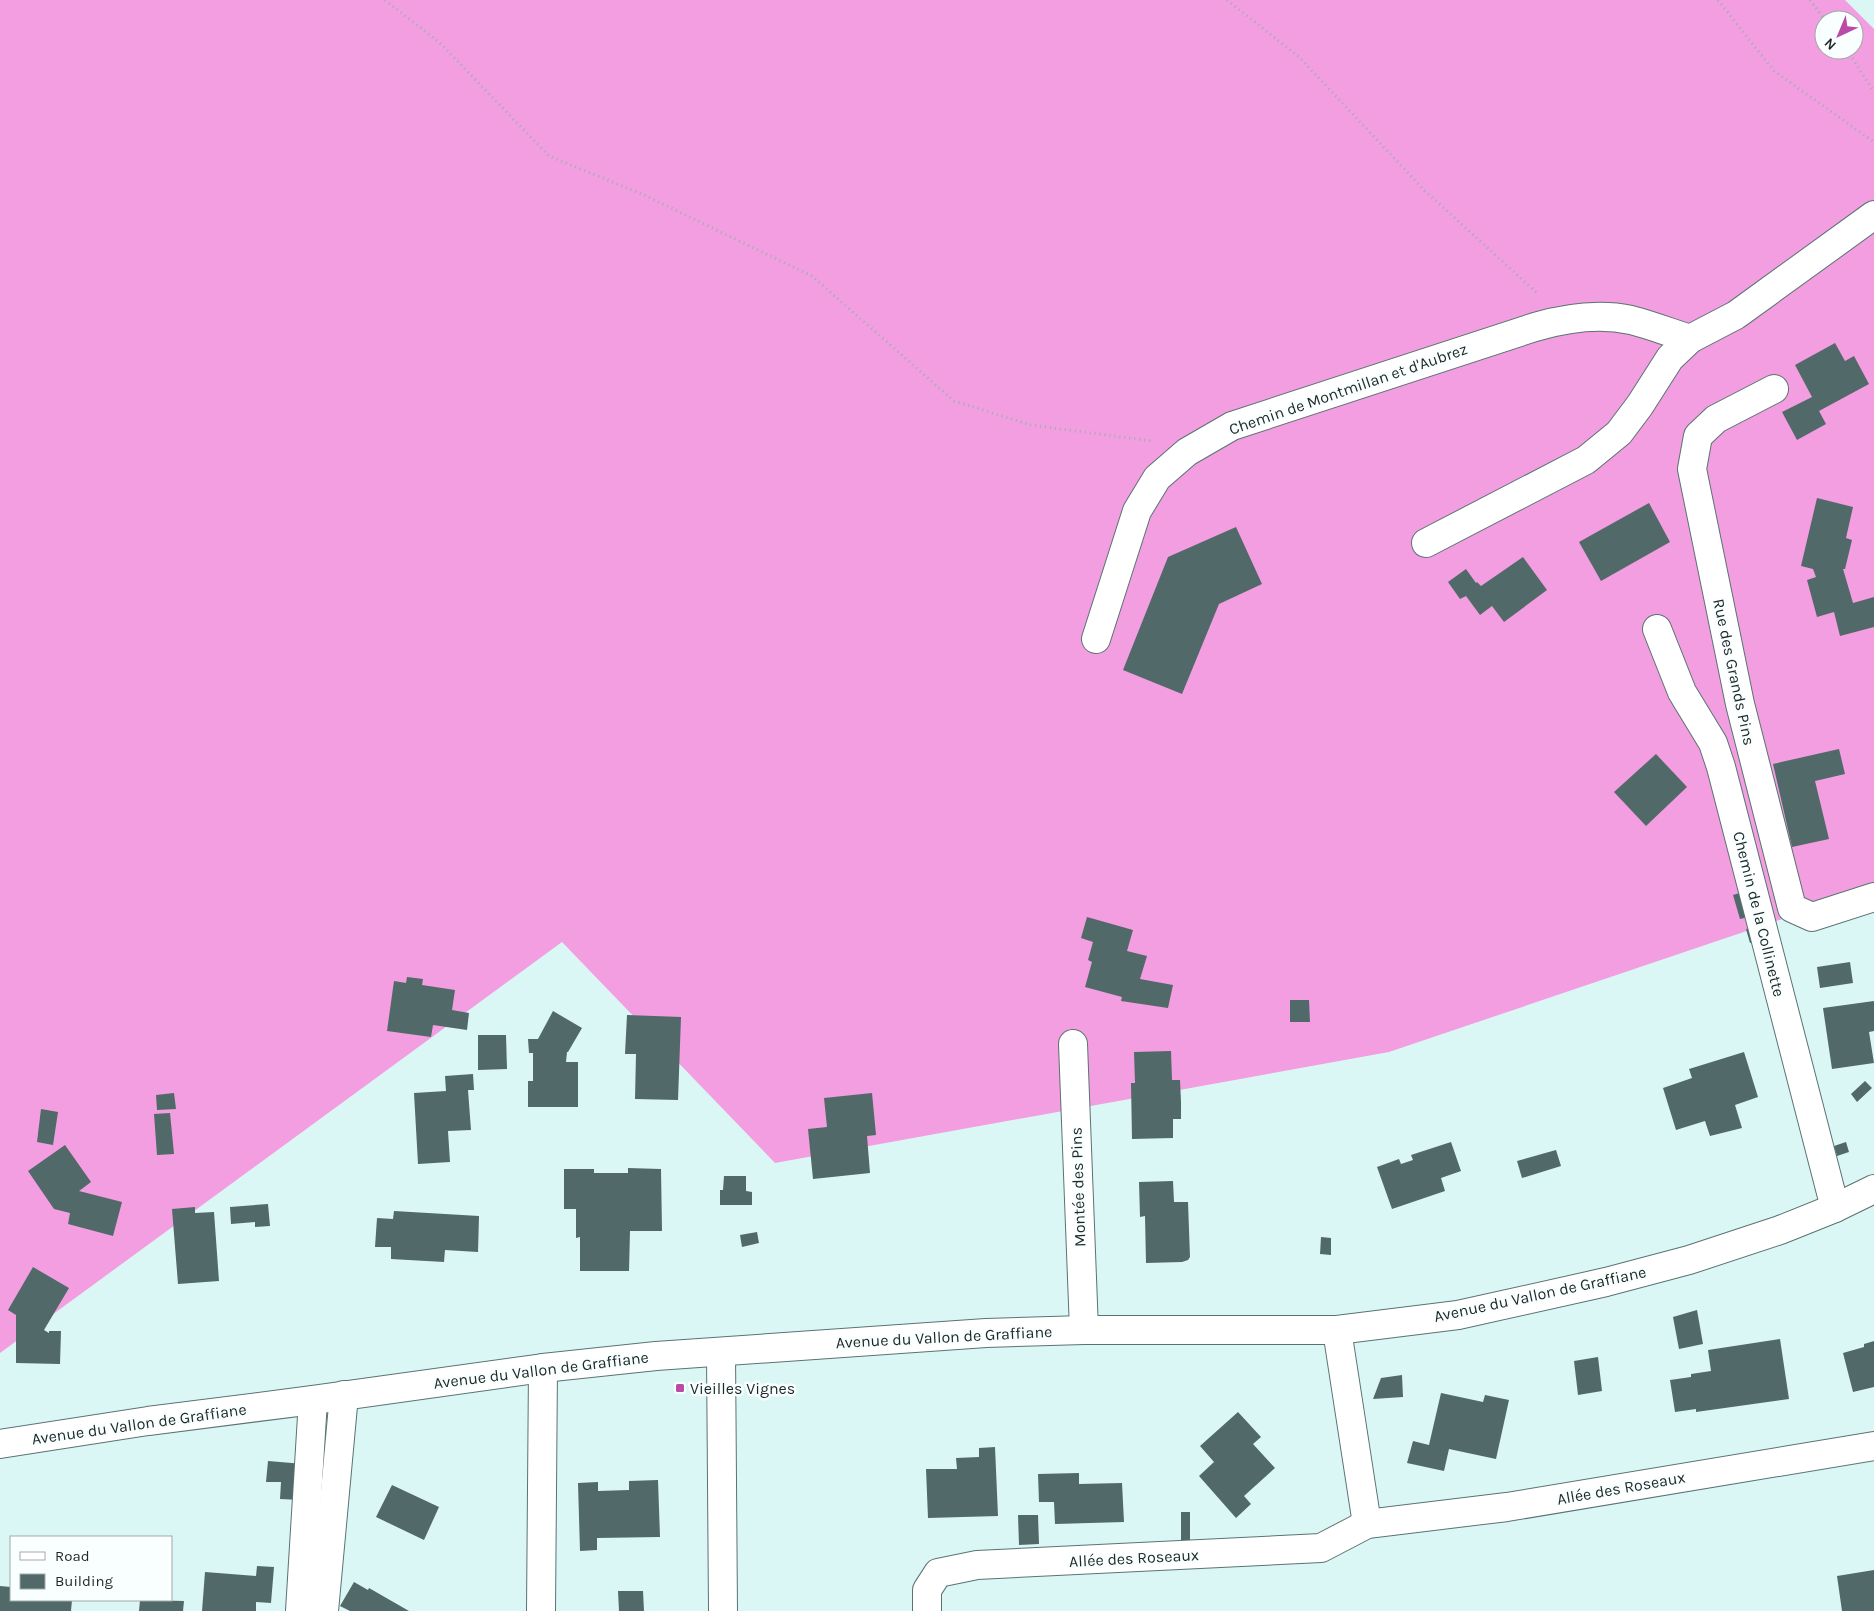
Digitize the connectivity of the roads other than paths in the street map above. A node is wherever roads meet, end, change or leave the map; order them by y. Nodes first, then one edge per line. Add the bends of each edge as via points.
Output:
1 (1874, 216) edge
2 (1690, 339) junction
3 (1774, 389) dead end
4 (1426, 543) dead end
5 (1656, 629) dead end
6 (1096, 639) dead end
7 (1874, 897) edge
8 (1072, 1044) dead end
9 (1874, 1189) edge
10 (1835, 1208) junction
11 (1084, 1330) junction
12 (1337, 1330) junction
13 (720, 1352) junction
14 (543, 1368) junction
15 (344, 1395) junction
16 (313, 1400) junction
17 (0, 1444) edge
18 (1874, 1446) edge
19 (1367, 1524) junction
20 (300, 1611) edge
21 (324, 1611) edge
22 (541, 1611) edge
23 (723, 1611) edge
24 (927, 1611) edge

1 - 2 street via 1736,315
2 - 4 street via 1670,358 1619,433 1586,460
2 - 6 street, Chemin de Montmillan et d'Aubrez via 1630,320 1598,317 1565,319 1232,426 1187,452 1157,478 1137,511
3 - 7 street, Rue des Grands Pins via 1710,424 1698,436 1692,469 1740,704 1792,908 1812,917
5 - 10 street, Chemin de la Collinette via 1682,692 1713,743 1721,767
8 - 11 street, Montée des Pins
9 - 10 street, Avenue du Vallon de Graffiane
10 - 12 street, Avenue du Vallon de Graffiane via 1689,1260 1606,1282 1458,1315
11 - 12 street, Avenue du Vallon de Graffiane
11 - 13 street, Avenue du Vallon de Graffiane via 986,1333
12 - 19 street
13 - 14 street, Avenue du Vallon de Graffiane
13 - 23 street
14 - 15 street, Avenue du Vallon de Graffiane
14 - 22 street
15 - 16 street, Avenue du Vallon de Graffiane
15 - 21 street
16 - 17 street, Avenue du Vallon de Graffiane
16 - 20 street
18 - 19 street, Allée des Roseaux via 1507,1508
19 - 24 street, Allée des Roseaux via 1321,1548 967,1567 938,1573 927,1590

